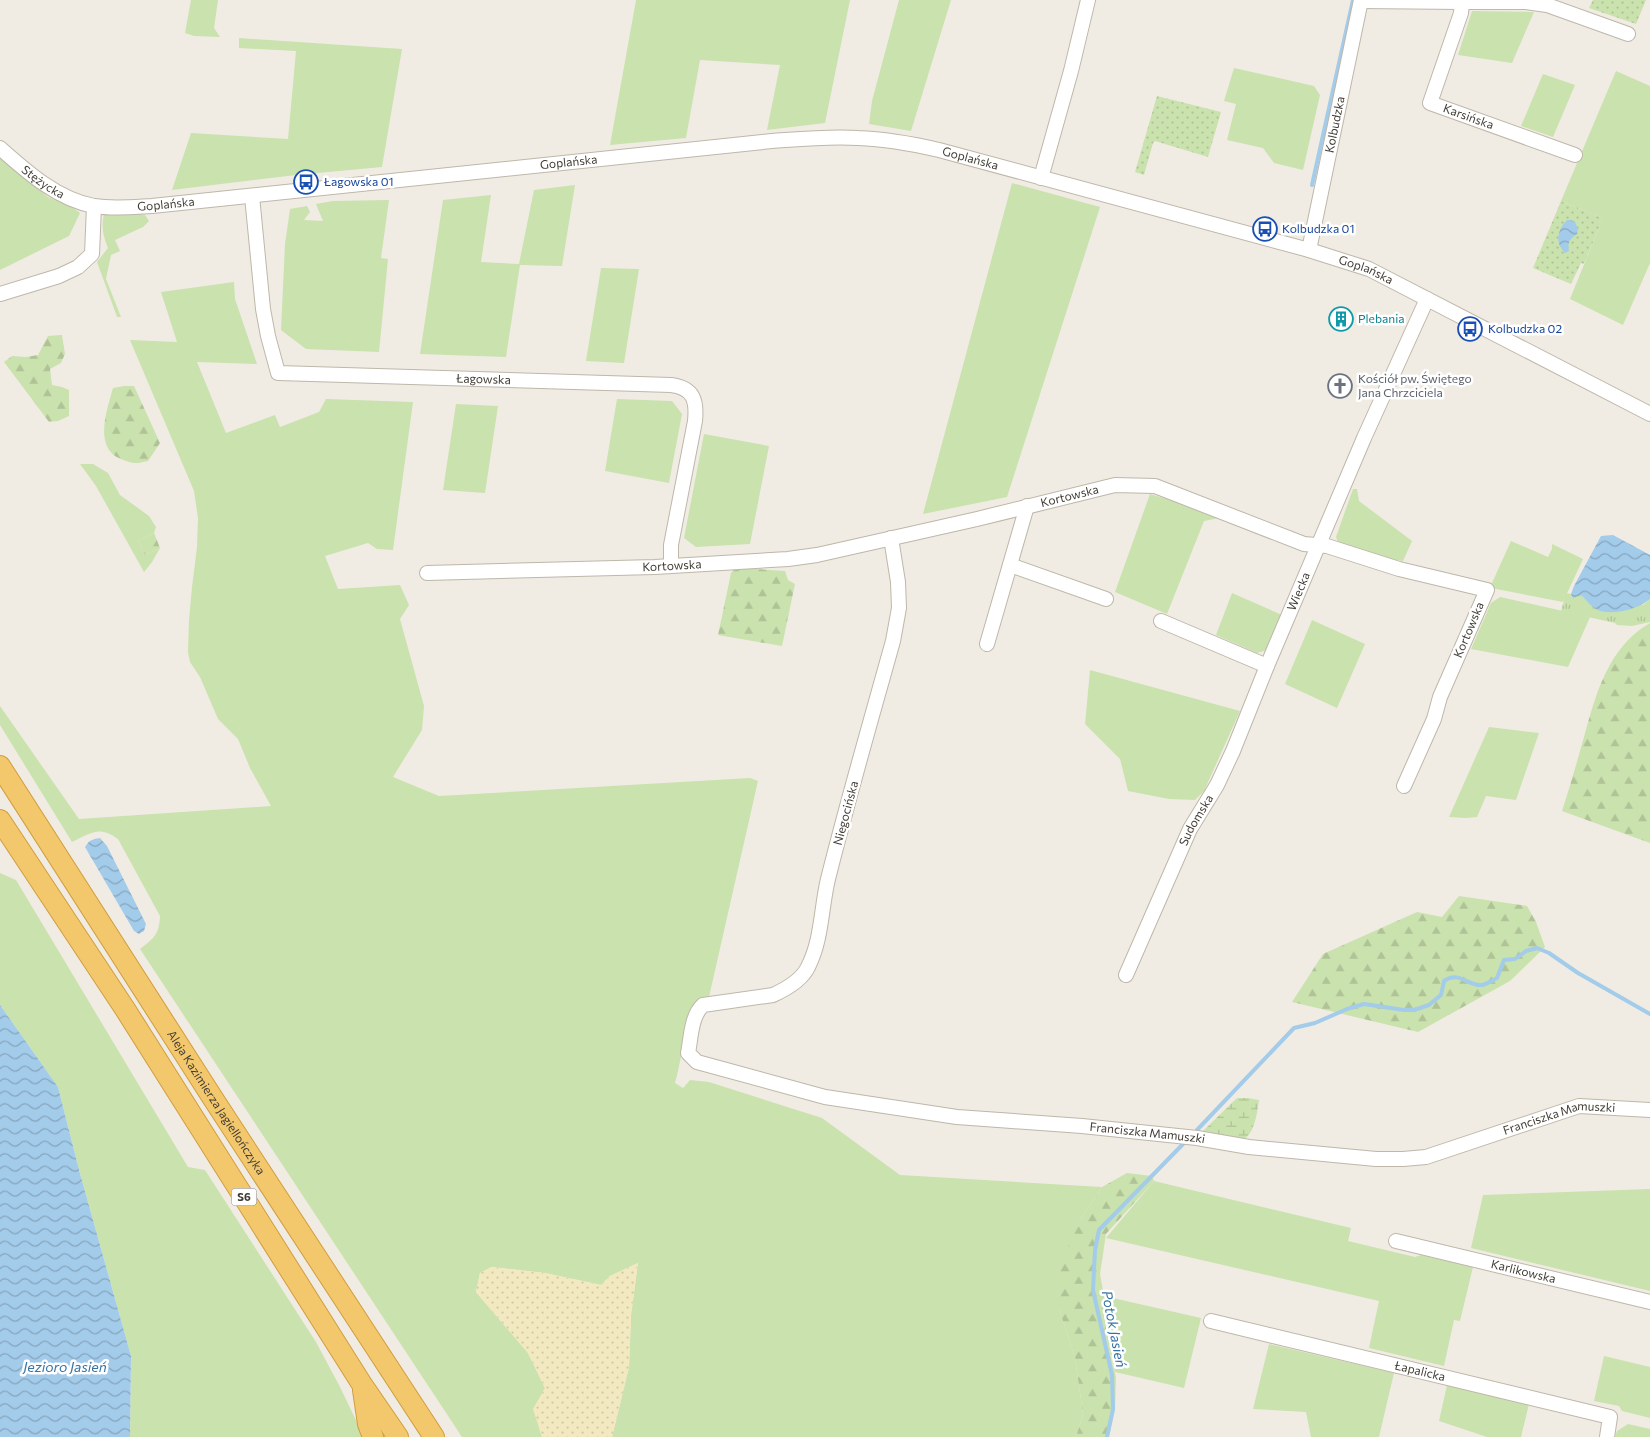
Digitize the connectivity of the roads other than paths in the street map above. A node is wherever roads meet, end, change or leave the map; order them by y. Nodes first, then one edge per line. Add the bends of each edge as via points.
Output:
1 (1088, 0) edge
2 (1361, 0) edge
3 (1462, 2) junction
4 (1628, 34) dead end
5 (0, 148) edge
6 (1576, 155) dead end
7 (1041, 178) junction
8 (252, 196) junction
9 (94, 206) junction
10 (1309, 250) junction
11 (0, 294) edge
12 (1427, 299) junction
13 (1650, 414) edge
14 (1027, 506) junction
15 (892, 538) junction
16 (1319, 545) junction
17 (1010, 565) junction
18 (671, 566) junction
19 (427, 573) dead end
20 (1106, 599) dead end
21 (1161, 621) dead end
22 (987, 644) dead end
23 (1267, 666) junction
24 (0, 766) edge
25 (1404, 786) dead end
26 (0, 820) edge
27 (1126, 975) dead end
28 (698, 1010) joint
29 (1650, 1110) edge
30 (1396, 1241) dead end
31 (1650, 1302) edge
32 (1211, 1321) dead end
33 (363, 1386) junction
34 (373, 1437) edge
35 (398, 1437) edge
36 (434, 1437) edge
37 (1607, 1437) edge

1 - 7 street
2 - 3 street
2 - 10 street, Kolbudzka
3 - 4 street via 1547,5
3 - 6 street, Karsińska via 1430,103
5 - 9 street, Stężycka via 38,180
7 - 8 street, Goplańska via 911,144 838,138 772,141
7 - 10 street, Goplańska
8 - 9 street, Goplańska via 152,206
8 - 18 street, Łagowska via 263,310 278,372 671,385 690,392 696,408 695,421 671,545
9 - 11 street via 92,254 78,267 59,276
10 - 12 street, Goplańska via 1369,269
12 - 13 street, Goplańska
12 - 16 street, Wiecka
14 - 15 street, Kortowska
14 - 16 street, Kortowska via 1115,485 1155,486 1304,544
14 - 17 street
15 - 18 street, Kortowska via 788,559
15 - 28 street, Niegocińska via 899,608 893,641 830,870 817,944 808,968 799,979 773,994 703,1005
16 - 23 street, Wiecka
16 - 25 street, Kortowska via 1486,590
17 - 20 street
17 - 22 street
18 - 19 street, Kortowska
21 - 23 street
23 - 27 street, Sudomska via 1233,751 1217,785 1190,828
24 - 36 highway, Aleja Kazimierza Jagiellończyka / S6
26 - 33 highway, S6 via 125,1009
28 - 29 street, Franciszka Mamuszki via 688,1053 696,1062 825,1097 957,1117 1082,1126 1249,1147 1403,1160 1426,1157 1579,1106
30 - 31 street, Karlikowska
32 - 37 street, Łapalicka via 1610,1417
33 - 34 highway
33 - 35 highway, S6

